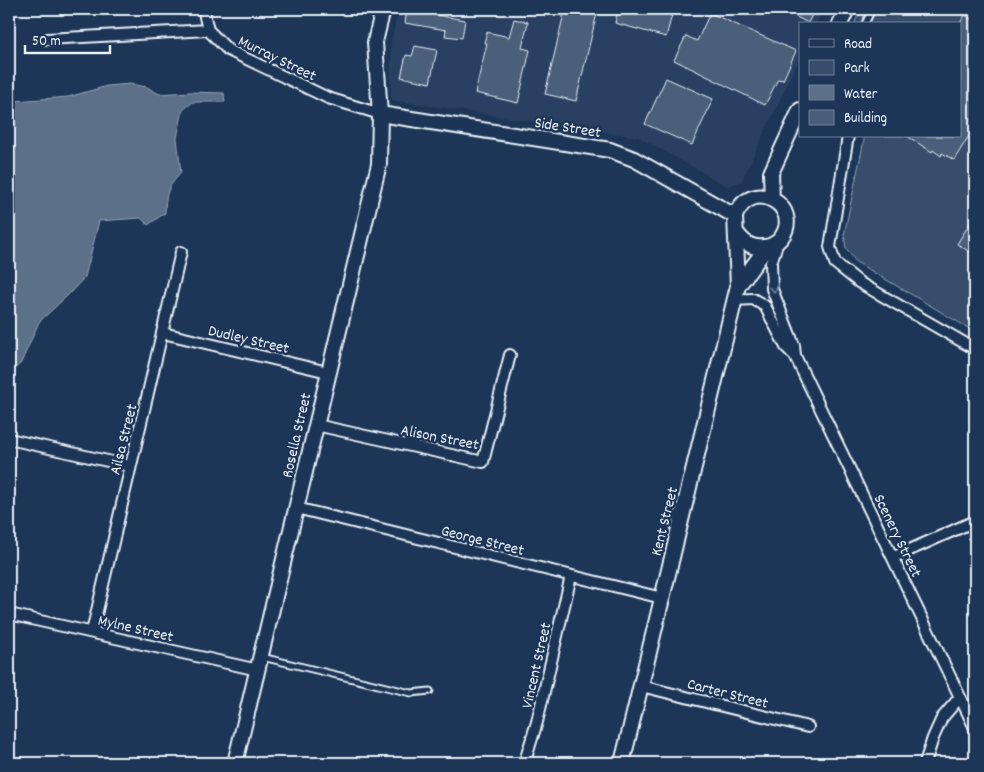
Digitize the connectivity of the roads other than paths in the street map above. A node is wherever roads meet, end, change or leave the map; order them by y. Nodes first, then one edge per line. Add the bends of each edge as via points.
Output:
1 (205, 9) edge
2 (383, 9) edge
3 (847, 9) edge
4 (872, 9) edge
5 (841, 22) edge
6 (866, 22) edge
7 (208, 30) junction
8 (47, 39) dead end
9 (799, 112) edge
10 (380, 114) junction
11 (848, 138) edge
12 (772, 199) junction
13 (735, 216) junction
14 (736, 232) junction
15 (772, 244) junction
16 (181, 252) dead end
17 (736, 293) junction
18 (163, 333) junction
19 (975, 348) edge
20 (510, 355) dead end
21 (795, 356) junction
22 (328, 372) junction
23 (316, 425) junction
24 (9, 439) edge
25 (130, 466) junction
26 (296, 508) junction
27 (975, 521) edge
28 (894, 557) junction
29 (571, 576) junction
30 (662, 598) junction
31 (9, 614) edge
32 (92, 632) junction
33 (259, 663) junction
34 (641, 686) junction
35 (430, 691) dead end
36 (960, 697) junction
37 (808, 727) dead end
38 (975, 728) edge
39 (525, 761) dead end
40 (235, 763) edge
41 (622, 763) edge
42 (925, 763) edge

1 - 7 street
2 - 10 street, Rosella Street via 375,42
3 - 5 street
4 - 6 lane
7 - 8 street
7 - 10 street, Murray Street via 228,50 328,98
9 - 12 street via 770,172
10 - 13 street, Side Street via 610,150 634,159
10 - 22 street, Rosella Street via 379,164
11 - 19 street via 830,247 835,263 860,283
12 - 13 street via 763,196 745,201
12 - 15 street via 780,205 786,218 784,233
13 - 14 street
14 - 15 street via 741,240 758,248
14 - 17 street, Kent Street
15 - 17 street, Kent Street
15 -> 21 street, Scenery Street via 772,289 794,345
16 - 18 street, Ailsa Street
17 - 21 street, Scenery Street via 765,306 786,347
17 - 30 street, Kent Street
18 - 22 street, Dudley Street
18 - 25 street, Ailsa Street
20 - 23 street, Alison Street via 483,462
21 - 28 street, Scenery Street
22 - 23 street, Rosella Street
23 - 26 street, Rosella Street
24 - 25 street
25 - 32 street, Ailsa Street
26 - 29 street, George Street
26 - 33 street, Rosella Street
27 - 28 street
28 - 36 street, Scenery Street
29 - 30 street, George Street
29 - 39 street, Vincent Street
30 - 34 street, Kent Street
31 - 32 street, Mylne Street
32 - 33 street, Mylne Street
33 - 35 lane via 410,693
33 - 40 street, Rosella Street
34 - 37 street, Carter Street
34 - 41 street, Kent Street
36 - 38 street, Scenery Street
36 - 42 street via 942,718

